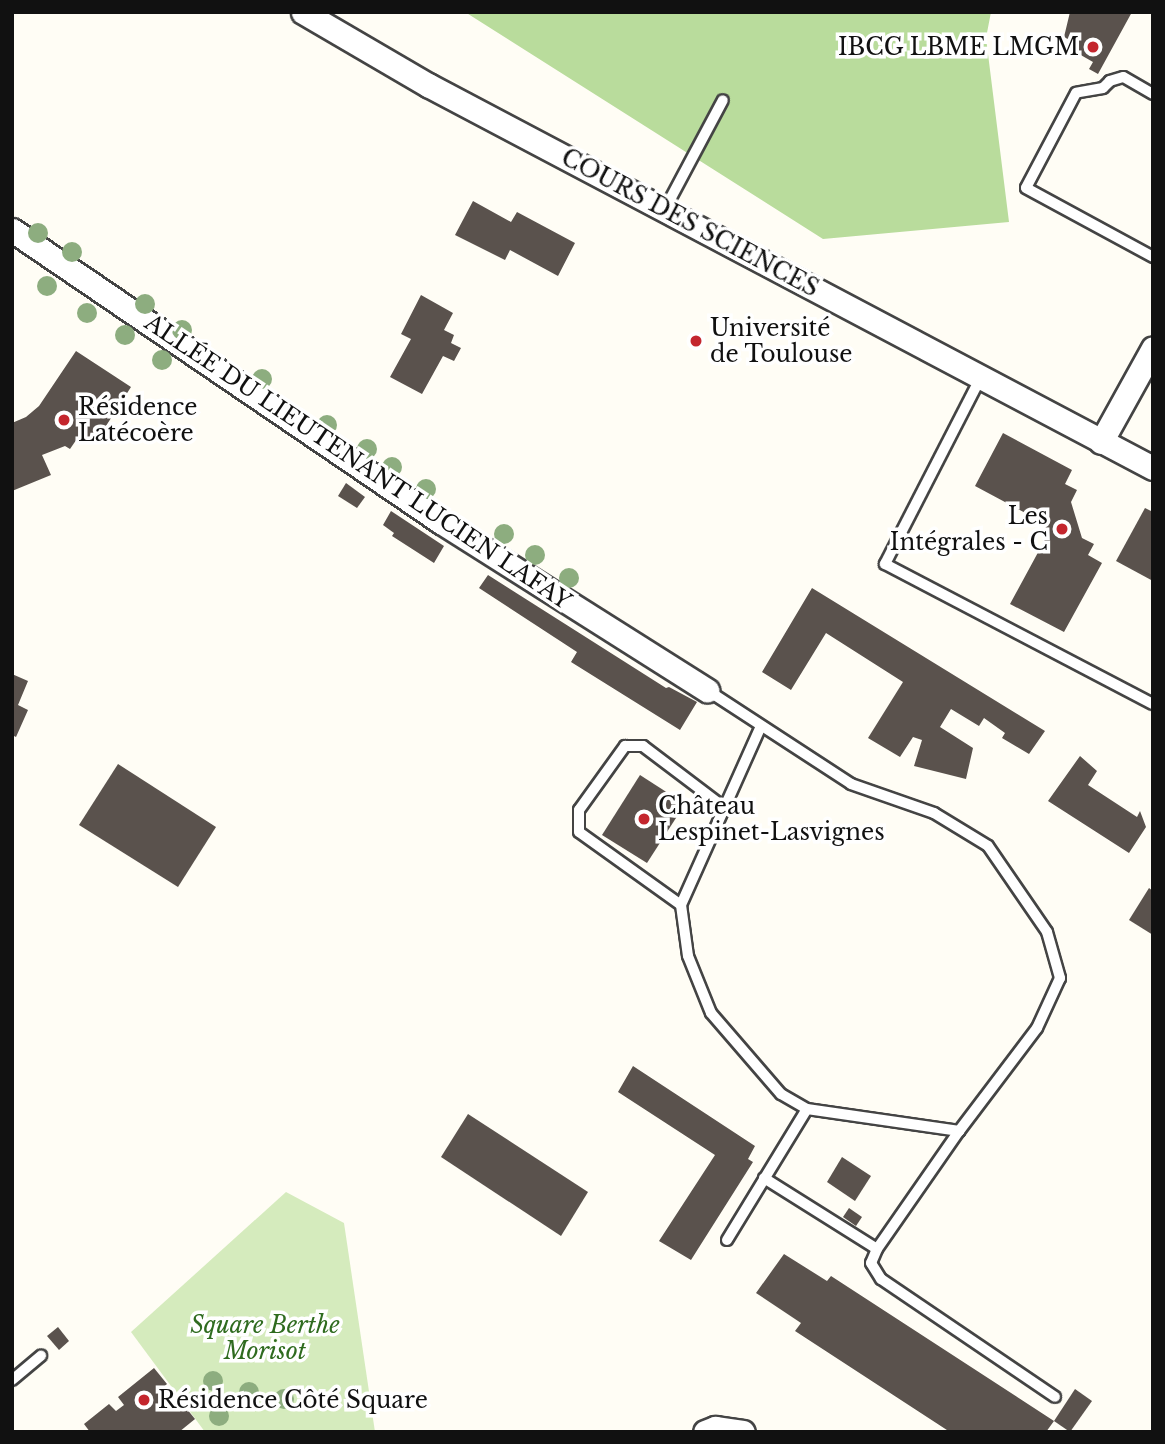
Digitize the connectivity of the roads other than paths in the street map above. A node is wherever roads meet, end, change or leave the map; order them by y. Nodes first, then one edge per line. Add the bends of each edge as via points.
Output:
1 (303, 12) edge
2 (1153, 94) edge
3 (723, 100) dead end
4 (665, 209) junction
5 (12, 230) edge
6 (1153, 257) edge
7 (1149, 355) edge
8 (980, 379) junction
9 (1101, 443) junction
10 (1153, 468) edge
11 (707, 690) joint
12 (1153, 704) edge
13 (761, 726) junction
14 (724, 808) junction
15 (681, 905) junction
16 (807, 1109) junction
17 (959, 1131) junction
18 (764, 1178) junction
19 (727, 1240) dead end
20 (877, 1249) junction
21 (41, 1356) dead end
22 (12, 1380) edge
23 (1055, 1397) dead end
24 (705, 1432) edge
25 (743, 1432) edge

1 - 4 street, COURS DES SCIENCES via 428,85
2 - 6 lane via 1123,77 1103,88 1076,93 1026,188
3 - 4 lane
4 - 8 street, COURS DES SCIENCES
5 - 11 street, ALLÉE DU LIEUTENANT LUCIEN LAFAY via 442,522
7 - 9 street
8 - 9 street, COURS DES SCIENCES
8 - 12 lane via 886,564
9 - 10 street, COURS DES SCIENCES
11 - 13 lane
13 - 14 lane
13 - 17 lane via 851,784 934,813 988,846 1046,932 1060,978 1037,1028
14 - 15 lane
14 - 15 lane via 643,746 625,746 579,810 579,832
15 - 16 lane via 688,956 711,1013 781,1094
16 - 17 lane
16 - 18 lane
17 - 20 lane
18 - 19 lane
18 - 20 lane
20 - 23 lane via 871,1263 881,1279
21 - 22 lane
24 - 25 street via 715,1428

